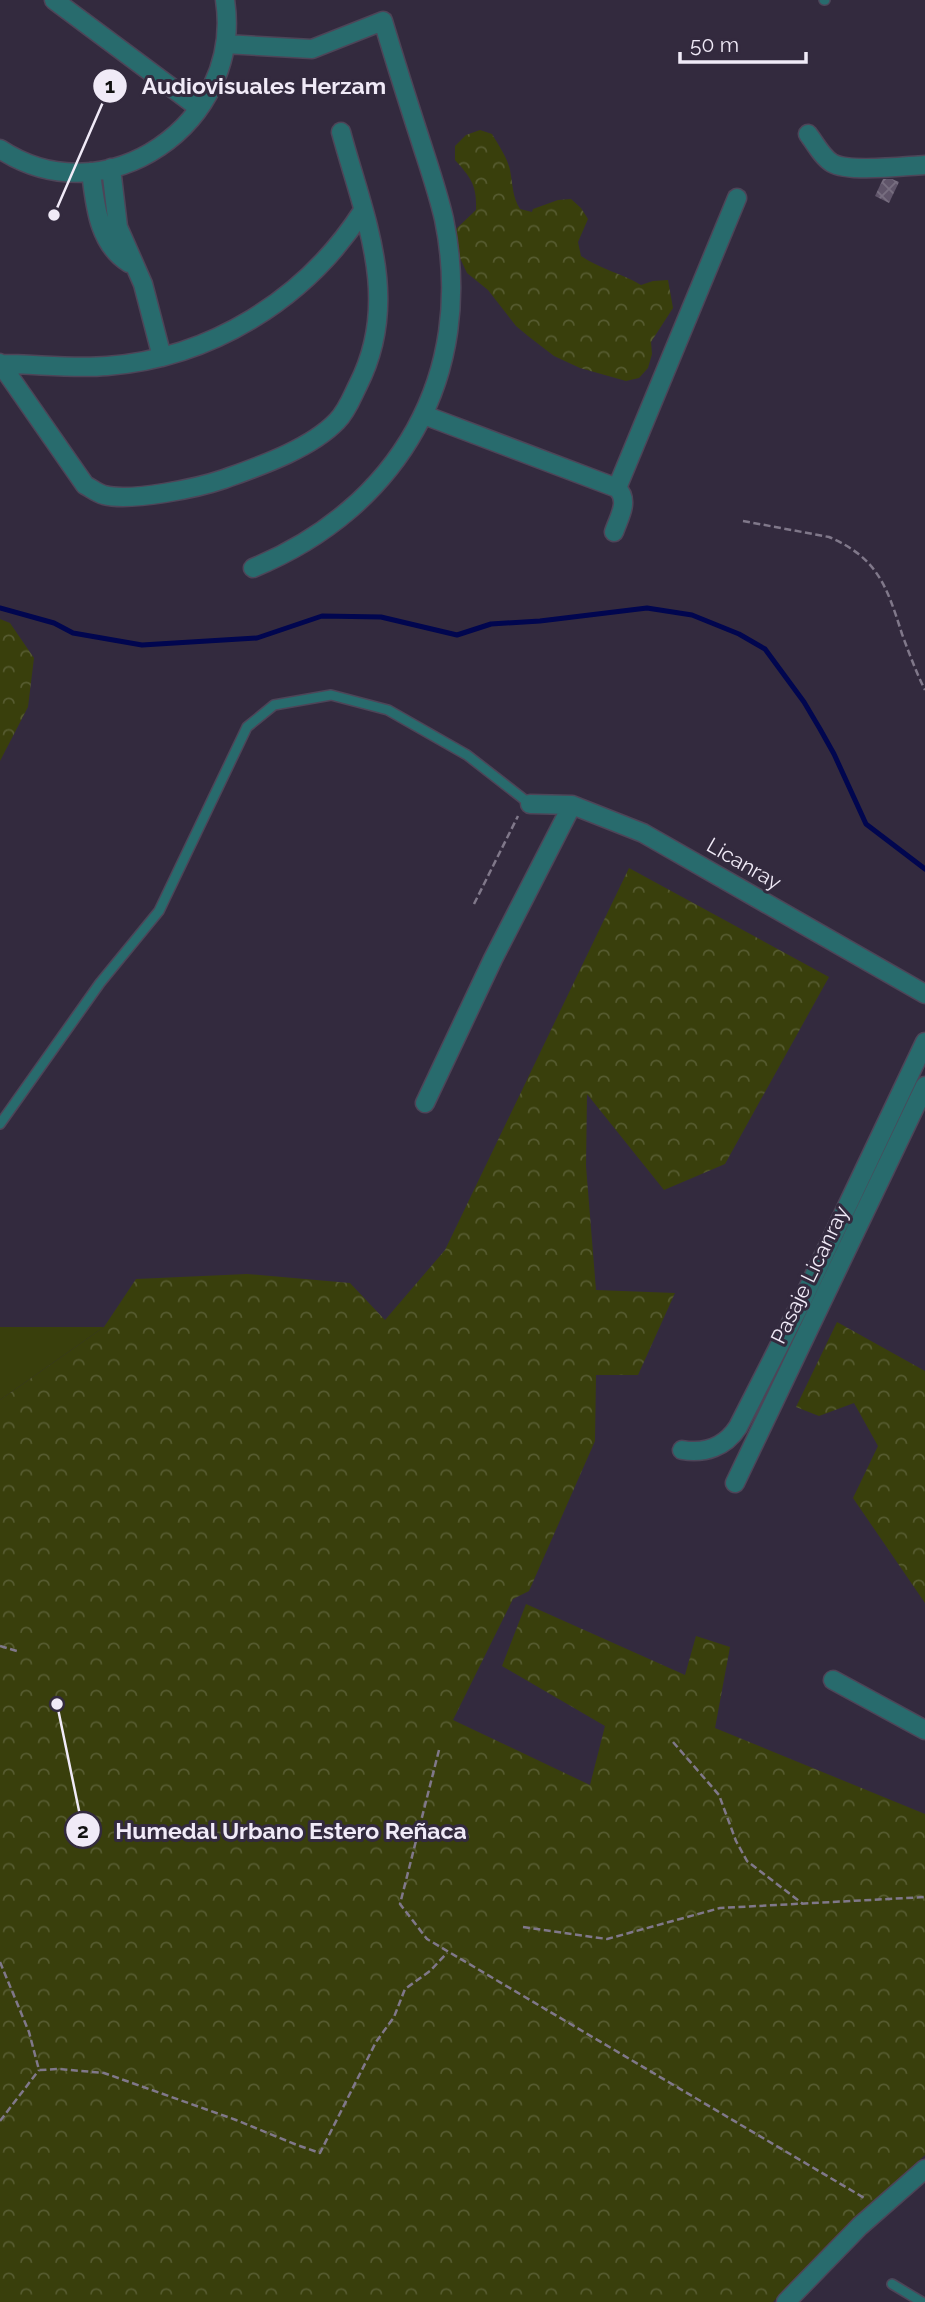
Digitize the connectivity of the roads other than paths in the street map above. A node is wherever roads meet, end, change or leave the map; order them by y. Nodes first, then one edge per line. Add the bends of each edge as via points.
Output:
1 (54, 0) edge
2 (225, 0) edge
3 (225, 44) junction
4 (200, 108) junction
5 (341, 132) dead end
6 (808, 134) dead end
7 (0, 149) edge
8 (925, 166) edge
9 (111, 168) junction
10 (91, 172) junction
11 (737, 198) dead end
12 (362, 212) junction
13 (135, 267) junction
14 (160, 351) junction
15 (0, 363) edge
16 (424, 415) junction
17 (617, 488) junction
18 (614, 532) dead end
19 (253, 568) dead end
20 (530, 804) joint
21 (572, 805) junction
22 (925, 994) edge
23 (925, 1042) edge
24 (925, 1086) edge
25 (425, 1103) dead end
26 (0, 1124) edge
27 (682, 1450) dead end
28 (735, 1483) dead end
29 (834, 1680) dead end
30 (925, 1730) edge
31 (925, 2169) edge
32 (892, 2284) dead end
33 (786, 2302) edge
34 (922, 2302) edge

1 - 4 street
2 - 3 street
3 - 4 street via 216,78
3 - 16 street via 312,49 383,21 443,218 451,273 446,348
4 - 9 street via 161,147
5 - 12 street
6 - 8 street via 833,163 850,168
7 - 10 street via 32,165
9 - 10 street
9 - 13 street via 118,227
10 - 13 street via 99,223 120,257
11 - 17 street
12 - 14 street via 276,291 215,327
12 - 15 street via 378,274 378,317 369,358 336,422 283,455 212,483 167,493 103,495 85,485
13 - 14 street
14 - 15 street via 21,353
16 - 17 street
16 - 19 street via 399,458 365,496 299,548
17 - 18 street via 624,503
20 - 21 street, Licanray
20 - 26 lane via 467,755 388,710 331,695 274,705 247,727 159,911 100,983
21 - 22 street, Licanray via 643,833
21 - 25 street
23 - 27 street via 738,1427 729,1439 711,1449
24 - 28 street, Pasaje Licanray
29 - 30 street
31 - 33 street via 860,2226
32 - 34 lane

